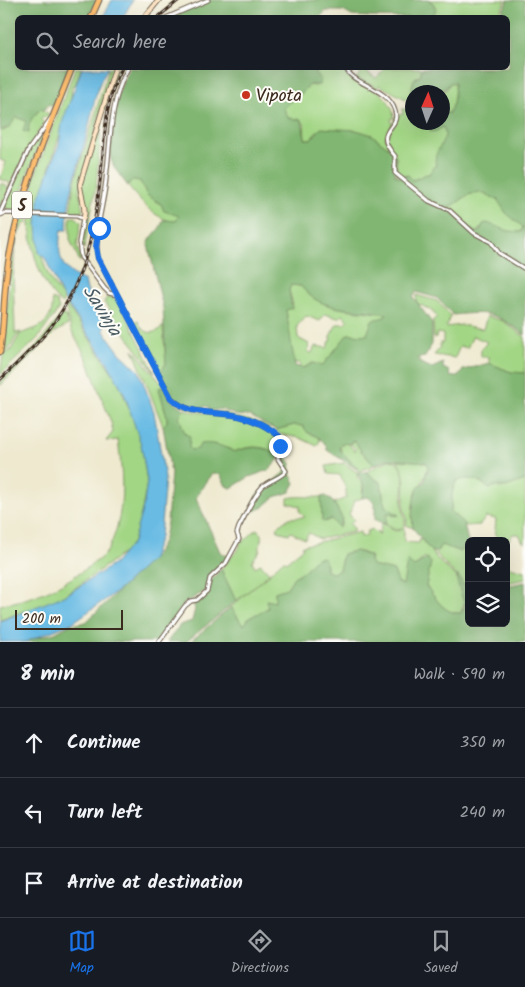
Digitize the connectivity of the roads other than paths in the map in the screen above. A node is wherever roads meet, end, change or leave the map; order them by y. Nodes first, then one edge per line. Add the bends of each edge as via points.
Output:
1 (99, 0) edge
2 (158, 0) edge
3 (208, 0) edge
4 (92, 15) edge
5 (146, 15) edge
6 (173, 15) edge
7 (71, 70) edge
8 (114, 70) edge
9 (127, 70) edge
10 (348, 70) edge
11 (54, 114) junction
12 (0, 214) edge
13 (19, 214) junction
14 (83, 219) junction
15 (525, 269) edge
16 (118, 295) junction
17 (0, 351) edge
18 (159, 642) edge

1 - 4 main road
2 - 5 street
3 - 6 street
7 - 11 main road, 5
8 - 14 street via 80,184 85,213
9 - 16 street via 110,124 96,247 98,258
10 - 15 street via 377,89 395,109 395,118 385,139 395,156 396,173 428,201 449,210 474,233 491,242 499,253
11 - 12 street via 28,149
11 - 13 main road, 5
12 - 13 street
13 - 14 street
13 - 17 main road, 5 via 6,274
14 - 16 street via 79,242 82,257 109,293
16 - 18 street via 171,398 195,411 226,414 270,428 279,436 278,459 286,471 265,484 259,492 239,528 239,539 231,555 210,578 207,591 185,606

